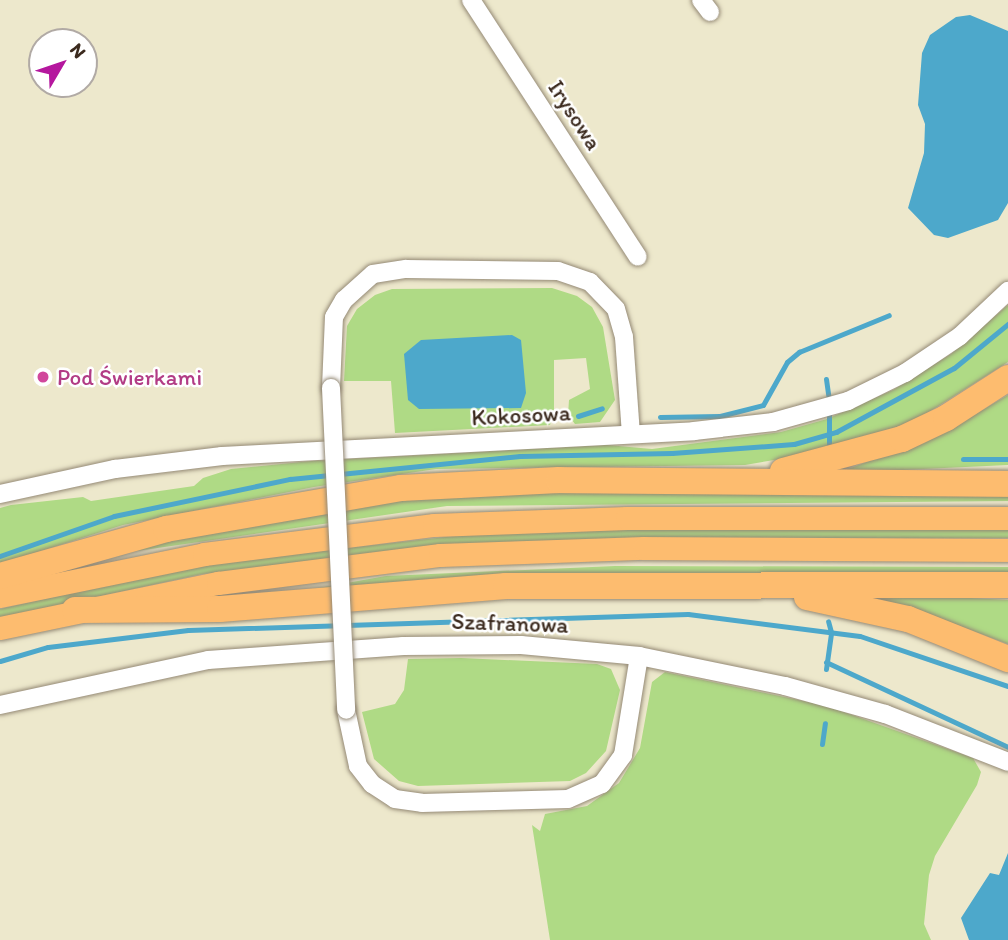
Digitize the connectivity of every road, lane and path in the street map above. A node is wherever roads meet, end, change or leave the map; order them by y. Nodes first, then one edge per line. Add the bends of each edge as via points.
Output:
1 (471, 0) edge
2 (638, 257) dead end
3 (1008, 291) edge
4 (1008, 378) edge
5 (631, 435) junction
6 (721, 482) junction
7 (1008, 484) edge
8 (0, 494) edge
9 (1008, 518) edge
10 (1008, 550) edge
11 (0, 576) edge
12 (733, 583) junction
13 (1008, 585) edge
14 (0, 596) edge
15 (75, 610) junction
16 (0, 628) edge
17 (639, 656) junction
18 (1008, 659) edge
19 (0, 705) edge
20 (1008, 762) edge

1 - 2 street, Irysowa
3 - 5 street, Kokosowa via 932,356 848,401 759,425
4 - 6 highway via 955,413 902,439 803,469
5 - 8 street, Kokosowa via 222,456 115,469
5 - 17 street, bridge via 619,316 596,286 558,271 406,269 373,274 344,300 334,317 331,388 346,710 358,766 372,784 395,799 422,803 568,799 602,784 624,755
6 - 7 highway
6 - 11 highway via 559,480 401,488 166,529
9 - 14 main road via 651,517 434,525 204,554
10 - 15 main road via 644,548 470,553 250,578
12 - 13 highway
12 - 15 highway via 506,586 220,609
12 - 18 highway via 883,612
15 - 16 main road
17 - 19 street, Szafranowa via 461,644 265,655 170,667
17 - 20 street, Szafranowa via 740,675 858,705

